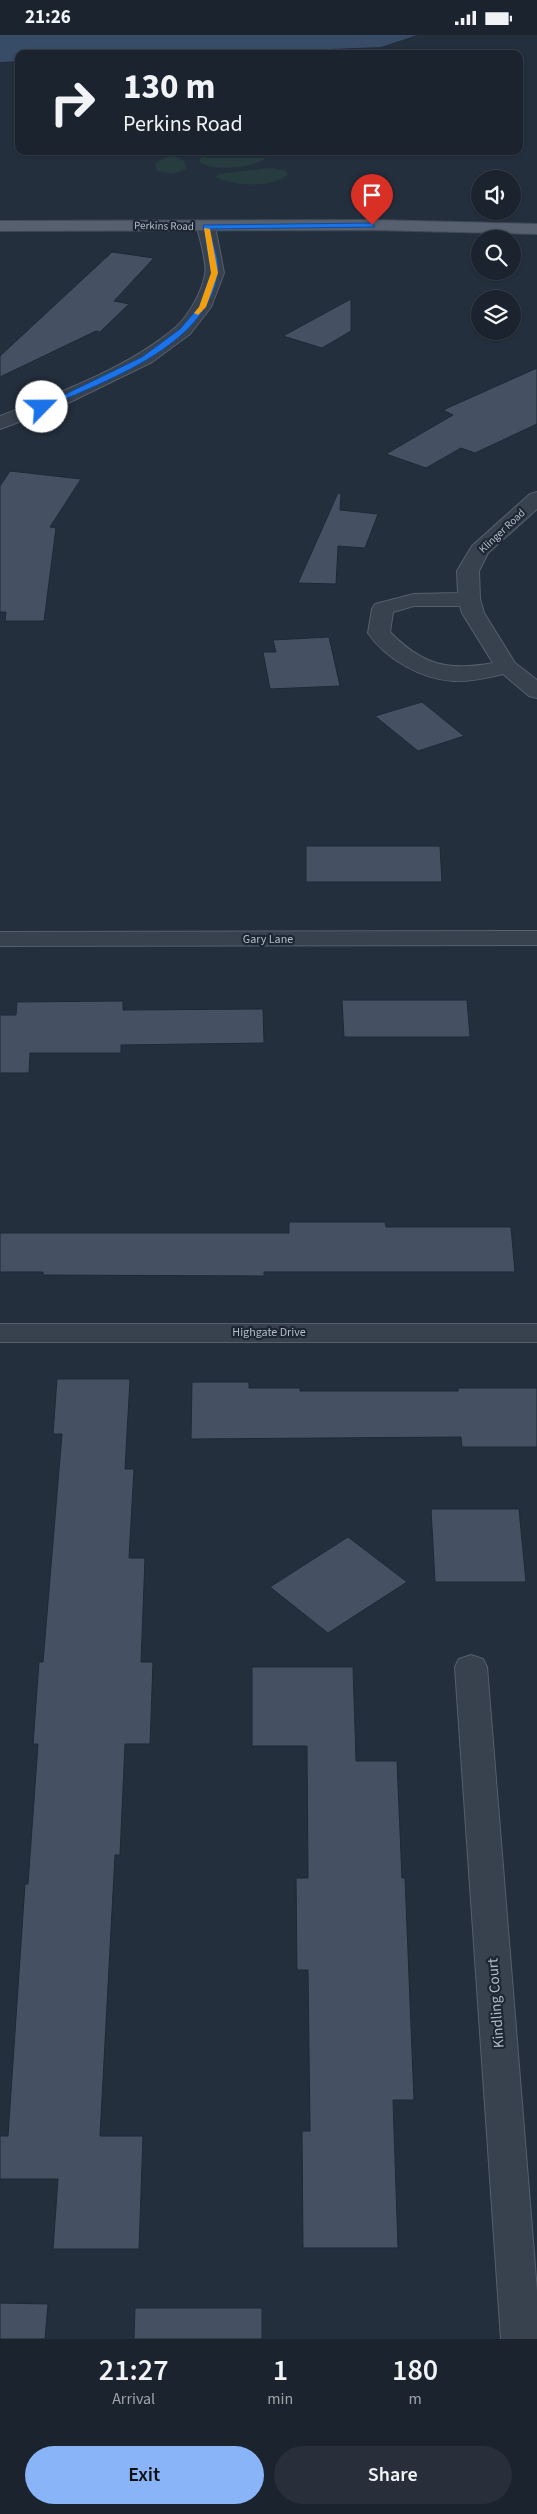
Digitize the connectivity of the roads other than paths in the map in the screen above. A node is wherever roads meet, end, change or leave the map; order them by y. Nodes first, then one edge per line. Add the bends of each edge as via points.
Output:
1 (0, 226) edge
2 (206, 227) junction
3 (537, 229) edge
4 (0, 423) edge
5 (537, 498) edge
6 (469, 599) junction
7 (507, 667) junction
8 (537, 691) edge
9 (537, 938) edge
10 (0, 939) edge
11 (0, 1333) edge
12 (537, 1333) edge
13 (471, 1667) dead end
14 (521, 2339) edge

1 - 2 main road, Perkins Road
2 - 3 main road, Perkins Road via 372,225
2 - 4 street via 215,273 202,307 183,330 145,359 57,401
5 - 6 street, Klinger Road via 479,550 468,571
6 - 7 street, Klinger Road via 473,613
6 - 7 street via 393,603 383,609 379,633 386,643 434,673 471,674
7 - 8 street, Klinger Road
9 - 10 street, Gary Lane
11 - 12 street, Highgate Drive
13 - 14 street, Kindling Court

